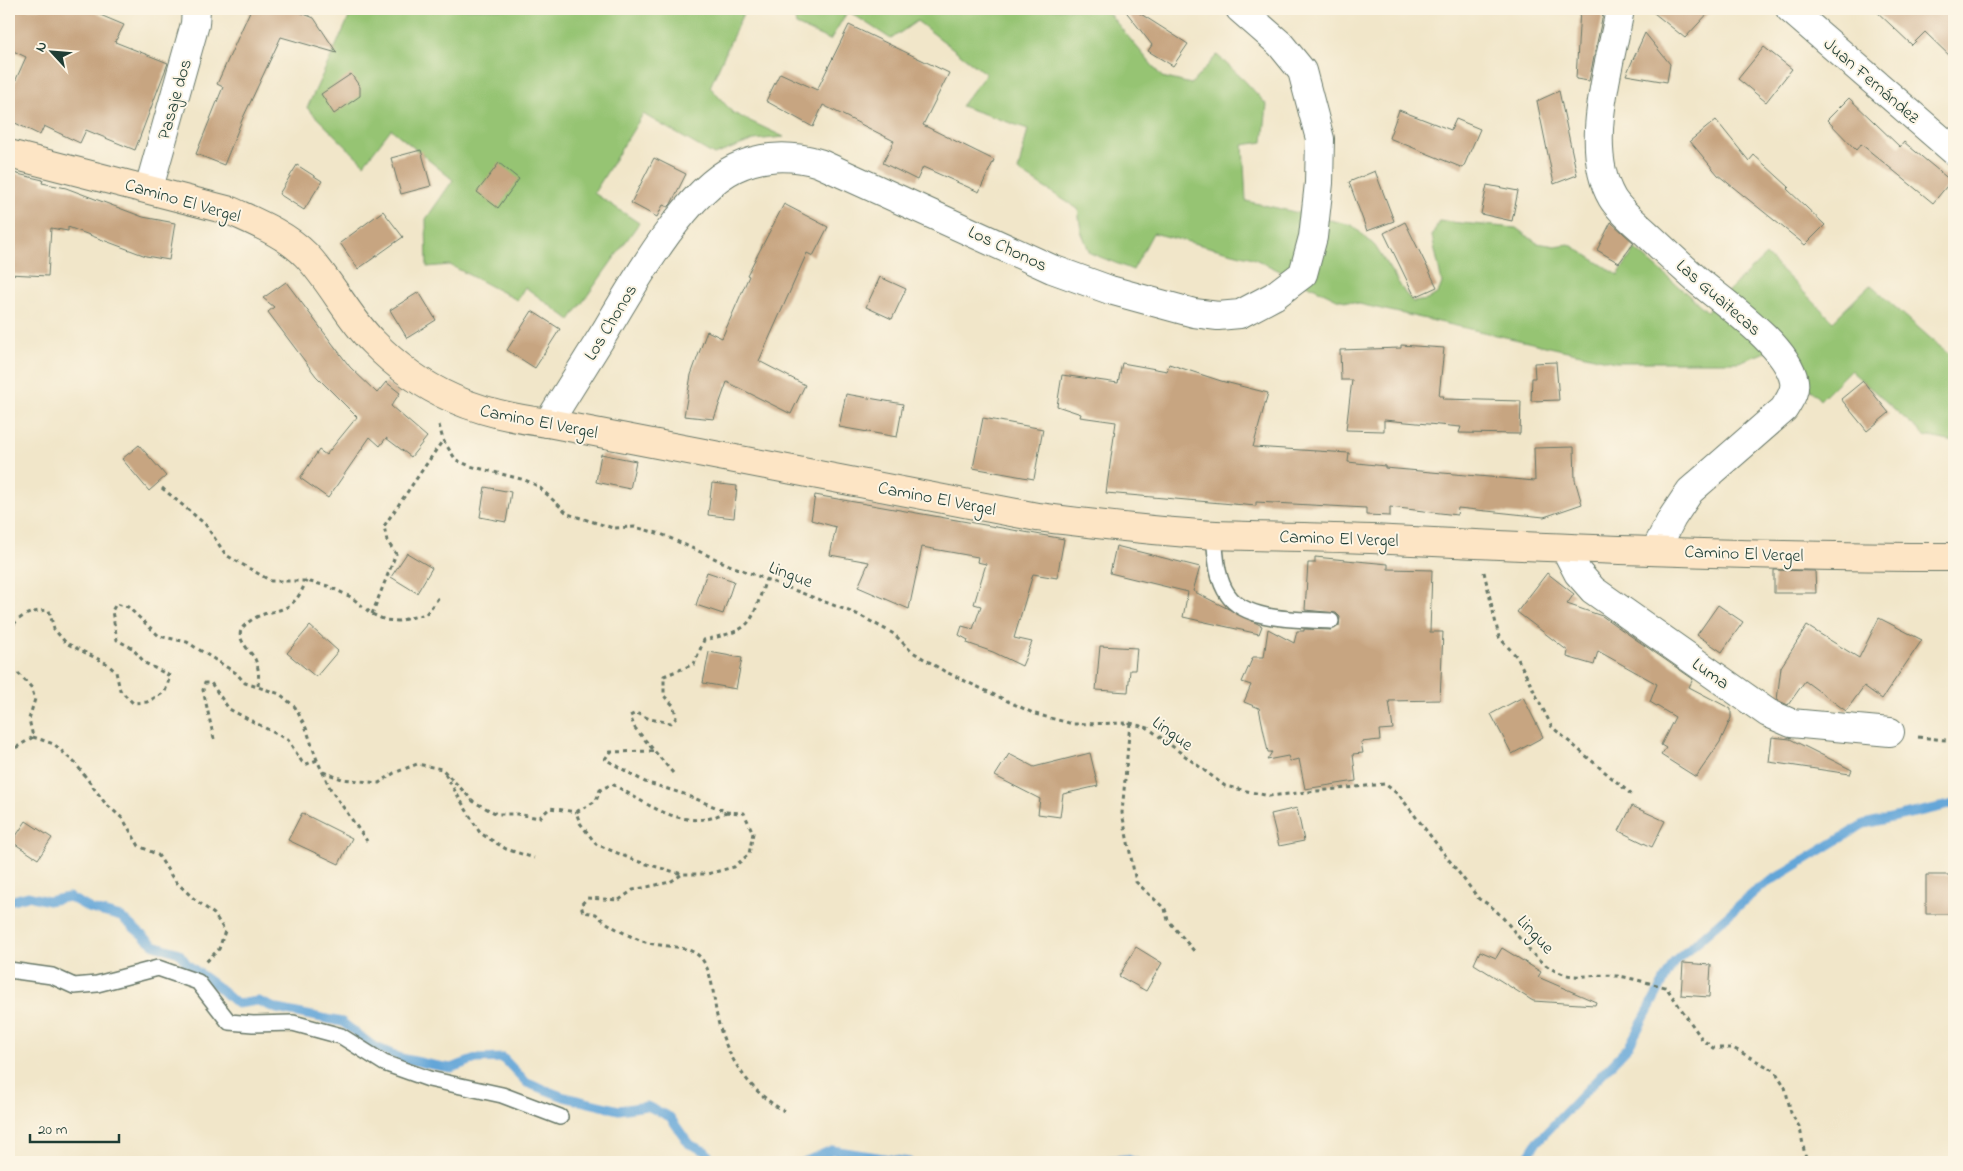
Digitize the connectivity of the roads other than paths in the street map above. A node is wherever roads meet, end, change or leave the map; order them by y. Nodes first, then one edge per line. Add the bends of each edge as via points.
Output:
1 (196, 9) edge
2 (1240, 9) edge
3 (1620, 9) edge
4 (1790, 9) edge
5 (1954, 151) edge
6 (9, 154) edge
7 (149, 188) junction
8 (548, 423) junction
9 (1214, 535) junction
10 (1564, 548) junction
11 (1656, 551) junction
12 (1954, 557) edge
13 (1331, 621) dead end
14 (1890, 732) road end
15 (9, 970) edge
16 (560, 1117) dead end

1 - 7 street, Pasaje dos via 195,24
2 - 8 street, Los Chonos via 1280,44 1302,71 1320,139 1314,237 1303,274 1274,296 1240,314 1218,316 1153,303 1052,269 819,163 798,156 768,157 735,168 713,182 698,197 637,278
3 - 11 street, Las Guaitecas via 1599,124 1600,160 1612,198 1694,277 1770,342 1783,358 1794,383 1784,409 1690,491
4 - 5 street, Juan Fernández
6 - 7 street, Camino El Vergel
7 - 8 street, Camino El Vergel via 231,211 284,238 306,256 371,341 398,366 440,394 507,418
8 - 9 street, Camino El Vergel via 1037,517
9 - 10 street, Camino El Vergel
9 - 13 lane via 1216,566 1228,595 1244,608 1264,616
10 - 11 street, Camino El Vergel
10 - 14 street, Luma via 1578,573 1593,590 1768,712 1791,723
11 - 12 street, Camino El Vergel
15 - 16 lane via 52,976 74,986 97,984 158,968 198,982 229,1022 293,1023 341,1036 384,1062 429,1079 502,1095

